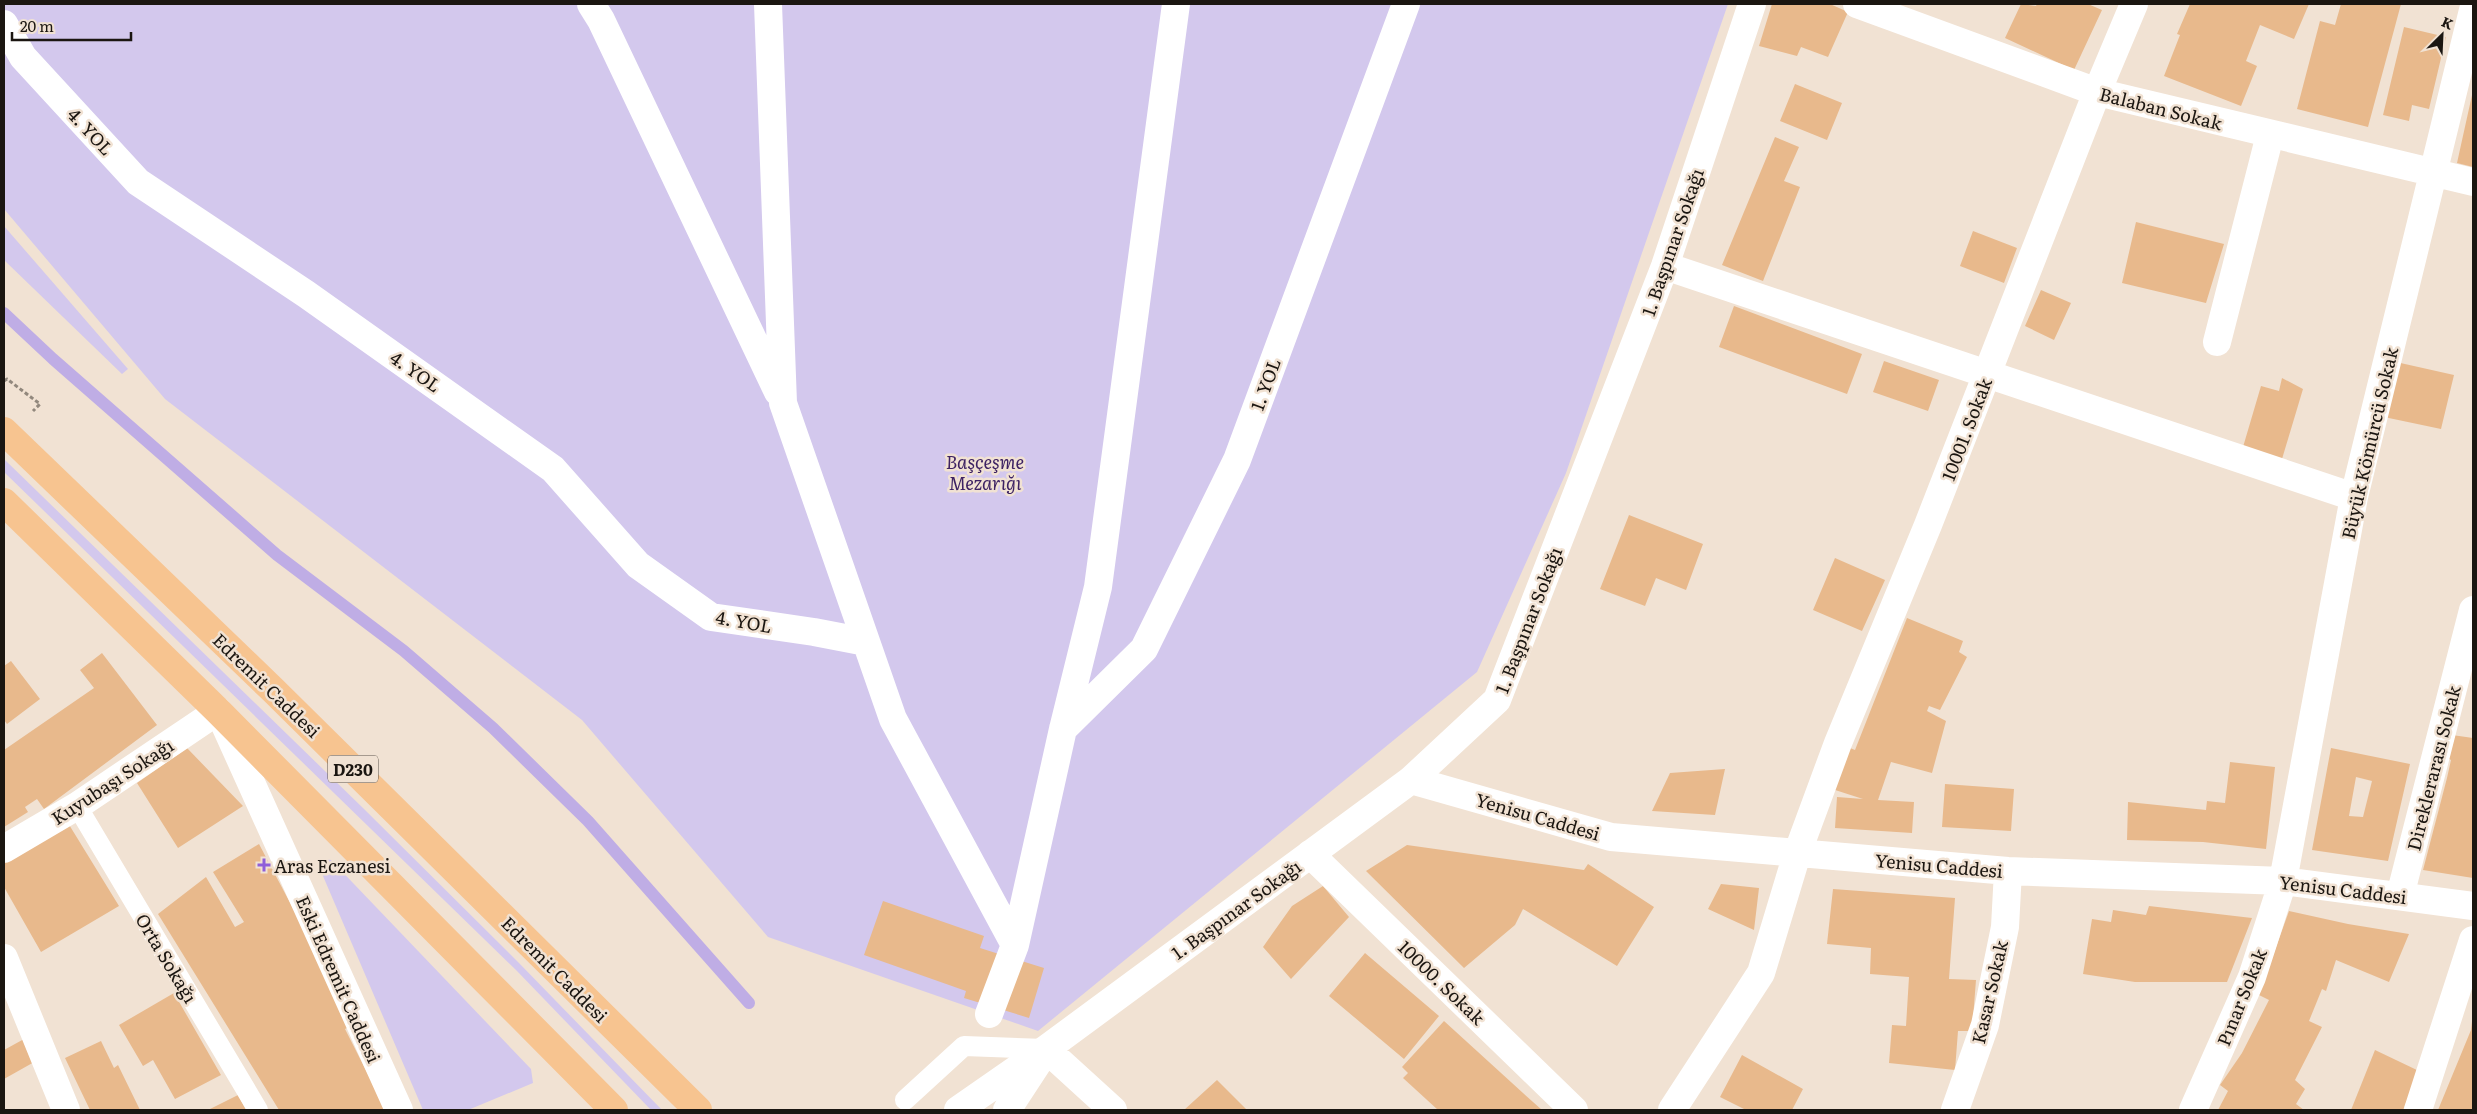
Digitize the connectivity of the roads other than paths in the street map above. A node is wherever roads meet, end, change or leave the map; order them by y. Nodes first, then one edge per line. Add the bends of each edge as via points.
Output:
1 (591, 4) edge
2 (768, 4) edge
3 (1176, 4) edge
4 (1406, 4) edge
5 (1752, 4) edge
6 (1858, 4) edge
7 (2134, 4) edge
8 (2473, 10) edge
9 (4, 24) edge
10 (2097, 92) junction
11 (2270, 135) junction
12 (2434, 175) junction
13 (2473, 182) edge
14 (1665, 266) junction
15 (2218, 342) dead end
16 (1987, 375) junction
17 (783, 403) junction
18 (4, 431) edge
19 (2354, 497) junction
20 (4, 502) edge
21 (2473, 610) edge
22 (866, 642) junction
23 (218, 711) junction
24 (1063, 729) junction
25 (1411, 780) junction
26 (77, 806) junction
27 (4, 849) edge
28 (1310, 854) junction
29 (1797, 854) junction
30 (2008, 871) junction
31 (2283, 881) junction
32 (2400, 896) junction
33 (2473, 906) edge
34 (2473, 940) edge
35 (1015, 945) junction
36 (4, 958) edge
37 (989, 1014) dead end
38 (1046, 1049) junction
39 (905, 1100) dead end
40 (66, 1110) edge
41 (258, 1110) edge
42 (399, 1110) edge
43 (614, 1110) edge
44 (698, 1110) edge
45 (958, 1110) edge
46 (1007, 1110) edge
47 (1113, 1110) edge
48 (1574, 1110) edge
49 (1672, 1110) edge
50 (1954, 1110) edge
51 (2193, 1110) edge
52 (2418, 1110) edge

1 - 17 street
2 - 17 street
3 - 24 street via 1098,588
4 - 24 street, 1. YOL via 1237,460 1144,649
5 - 14 street, 1. Başpınar Sokağı
6 - 10 street, Balaban Sokak
7 - 10 street, 10001. Sokak
8 - 12 street, Büyük Kömürcü Sokak
9 - 22 street, 4. YOL via 23,57 138,182 306,294 553,469 638,566 712,617
10 - 11 street, Balaban Sokak
10 - 16 street, 10001. Sokak
11 - 12 street, Balaban Sokak
11 - 15 street
12 - 13 street, Balaban Sokak
12 - 19 street, Büyük Kömürcü Sokak
14 - 16 street
14 - 25 street, 1. Başpınar Sokağı via 1497,700
16 - 19 street
16 - 29 street, 10001. Sokak via 1838,743
17 - 22 street
18 - 44 highway, Edremit Caddesi / D230 via 274,690
19 - 31 street, Büyük Kömürcü Sokak
20 - 23 highway
21 - 32 street, Direklerarası Sokak
22 - 35 street via 893,719
23 - 26 street, Kuyubaşı Sokağı
23 - 42 street, Eski Edremit Caddesi
23 - 43 highway
24 - 35 street
25 - 28 street, 1. Başpınar Sokağı
25 - 29 street, Yenisu Caddesi via 1612,837
26 - 27 street, Kuyubaşı Sokağı
26 - 41 lane, Orta Sokağı
28 - 38 street, 1. Başpınar Sokağı
28 - 48 street, 10000. Sokak
29 - 30 street, Yenisu Caddesi
29 - 49 street via 1761,972
30 - 31 street, Yenisu Caddesi
30 - 50 street, Kasar Sokak via 2004,926 1985,1025
31 - 32 street, Yenisu Caddesi
31 - 51 street, Pınar Sokak via 2252,977
32 - 33 street, Yenisu Caddesi
34 - 52 street
35 - 37 street
36 - 40 street
38 - 39 lane via 964,1046
38 - 45 street, 1. Başpınar Sokağı
38 - 46 street
38 - 47 street

